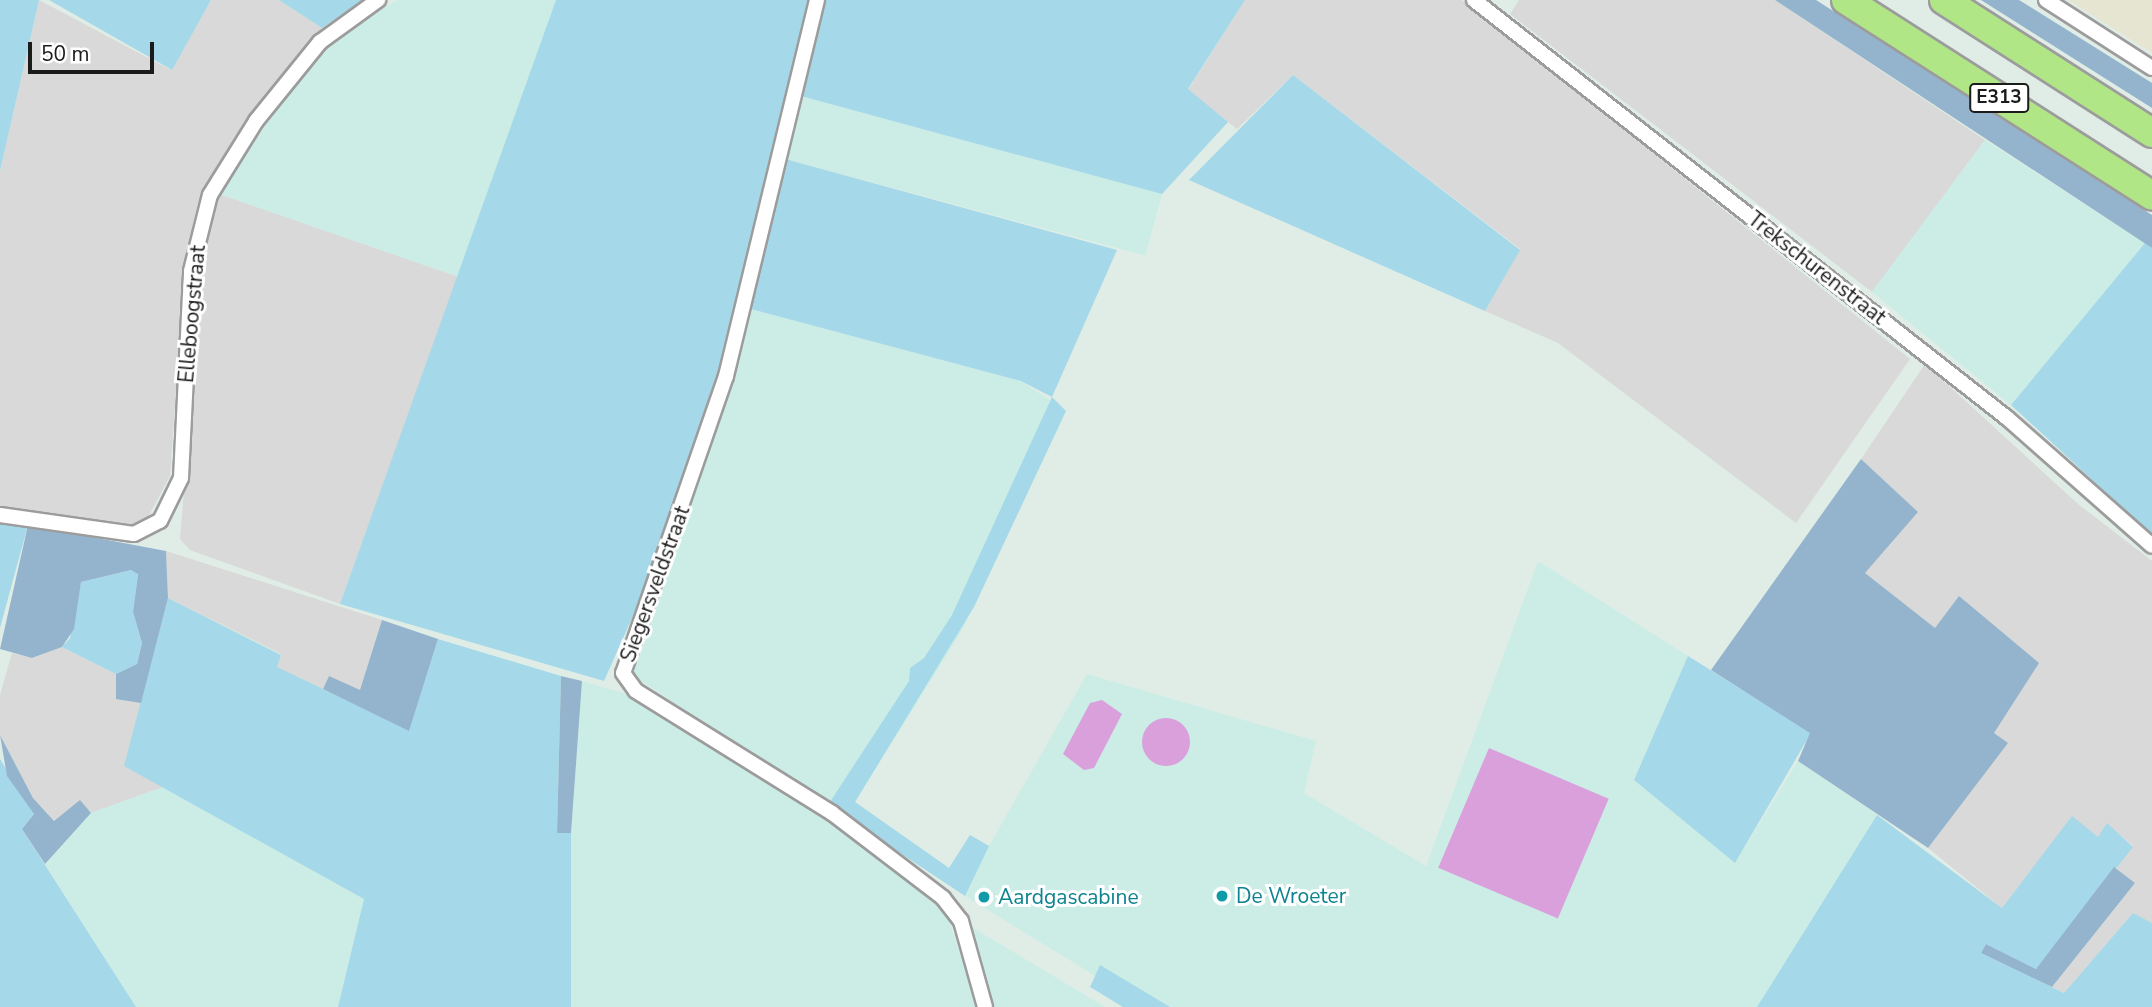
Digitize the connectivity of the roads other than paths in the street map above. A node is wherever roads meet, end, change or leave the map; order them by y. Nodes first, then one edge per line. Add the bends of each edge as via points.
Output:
1 (378, 0) edge
2 (817, 0) edge
3 (1474, 0) edge
4 (1846, 0) edge
5 (1944, 0) edge
6 (2046, 0) edge
7 (2152, 68) edge
8 (2152, 133) edge
9 (2152, 196) edge
10 (0, 514) edge
11 (2152, 546) edge
12 (985, 1007) edge

1 - 10 street, Elleboogstraat via 320,42 256,121 210,195 191,271 181,478 160,521 134,534
2 - 12 street, Siegersveldstraat via 726,376 623,673 636,691 832,813 943,898 961,921
3 - 11 street, Trekschurenstraat via 2007,418
4 - 9 highway, E313
5 - 8 highway, E313
6 - 7 street

